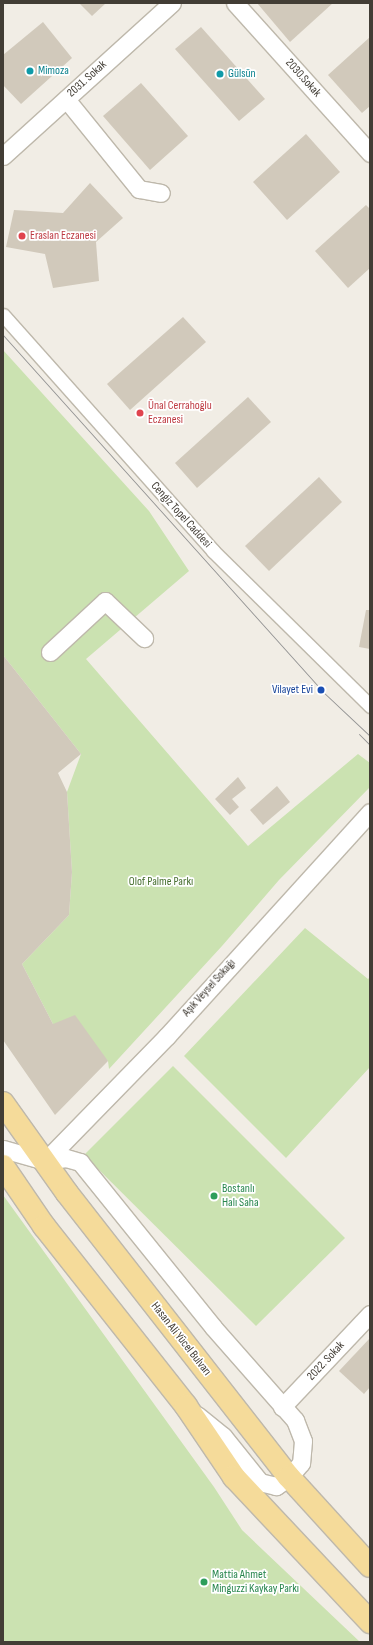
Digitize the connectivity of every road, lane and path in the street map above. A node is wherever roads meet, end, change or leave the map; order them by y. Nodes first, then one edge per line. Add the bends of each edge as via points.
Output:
1 (172, 3) edge
2 (236, 3) edge
3 (66, 98) junction
4 (370, 153) edge
5 (3, 156) edge
6 (161, 193) dead end
7 (3, 315) edge
8 (144, 638) dead end
9 (50, 652) dead end
10 (370, 706) edge
11 (370, 812) edge
12 (3, 1103) edge
13 (3, 1149) edge
14 (45, 1161) junction
15 (3, 1166) edge
16 (370, 1314) edge
17 (186, 1406) junction
18 (282, 1407) junction
19 (289, 1477) junction
20 (370, 1566) edge
21 (370, 1622) edge

1 - 3 street, 2031. Sokak
2 - 4 street, 2030.Sokak
3 - 5 street, 2031. Sokak
3 - 6 street via 139,189
7 - 10 street, Cengiz Topel Caddesi via 213,551
8 - 9 street via 105,601
11 - 14 street, Aşık Veysel Sokağı via 167,1036
12 - 14 main road, Hasan Ali Yücel Bulvarı
13 - 14 street
14 - 18 street via 66,1158 80,1162 213,1327
14 - 19 main road, Hasan Ali Yücel Bulvarı via 67,1193
15 - 17 main road via 44,1226
16 - 18 street, 2022. Sokak
17 - 19 street via 223,1436 260,1482 276,1486
17 - 21 main road via 234,1477
18 - 19 street via 294,1420 303,1441 301,1464
19 - 20 main road, Hasan Ali Yücel Bulvarı

